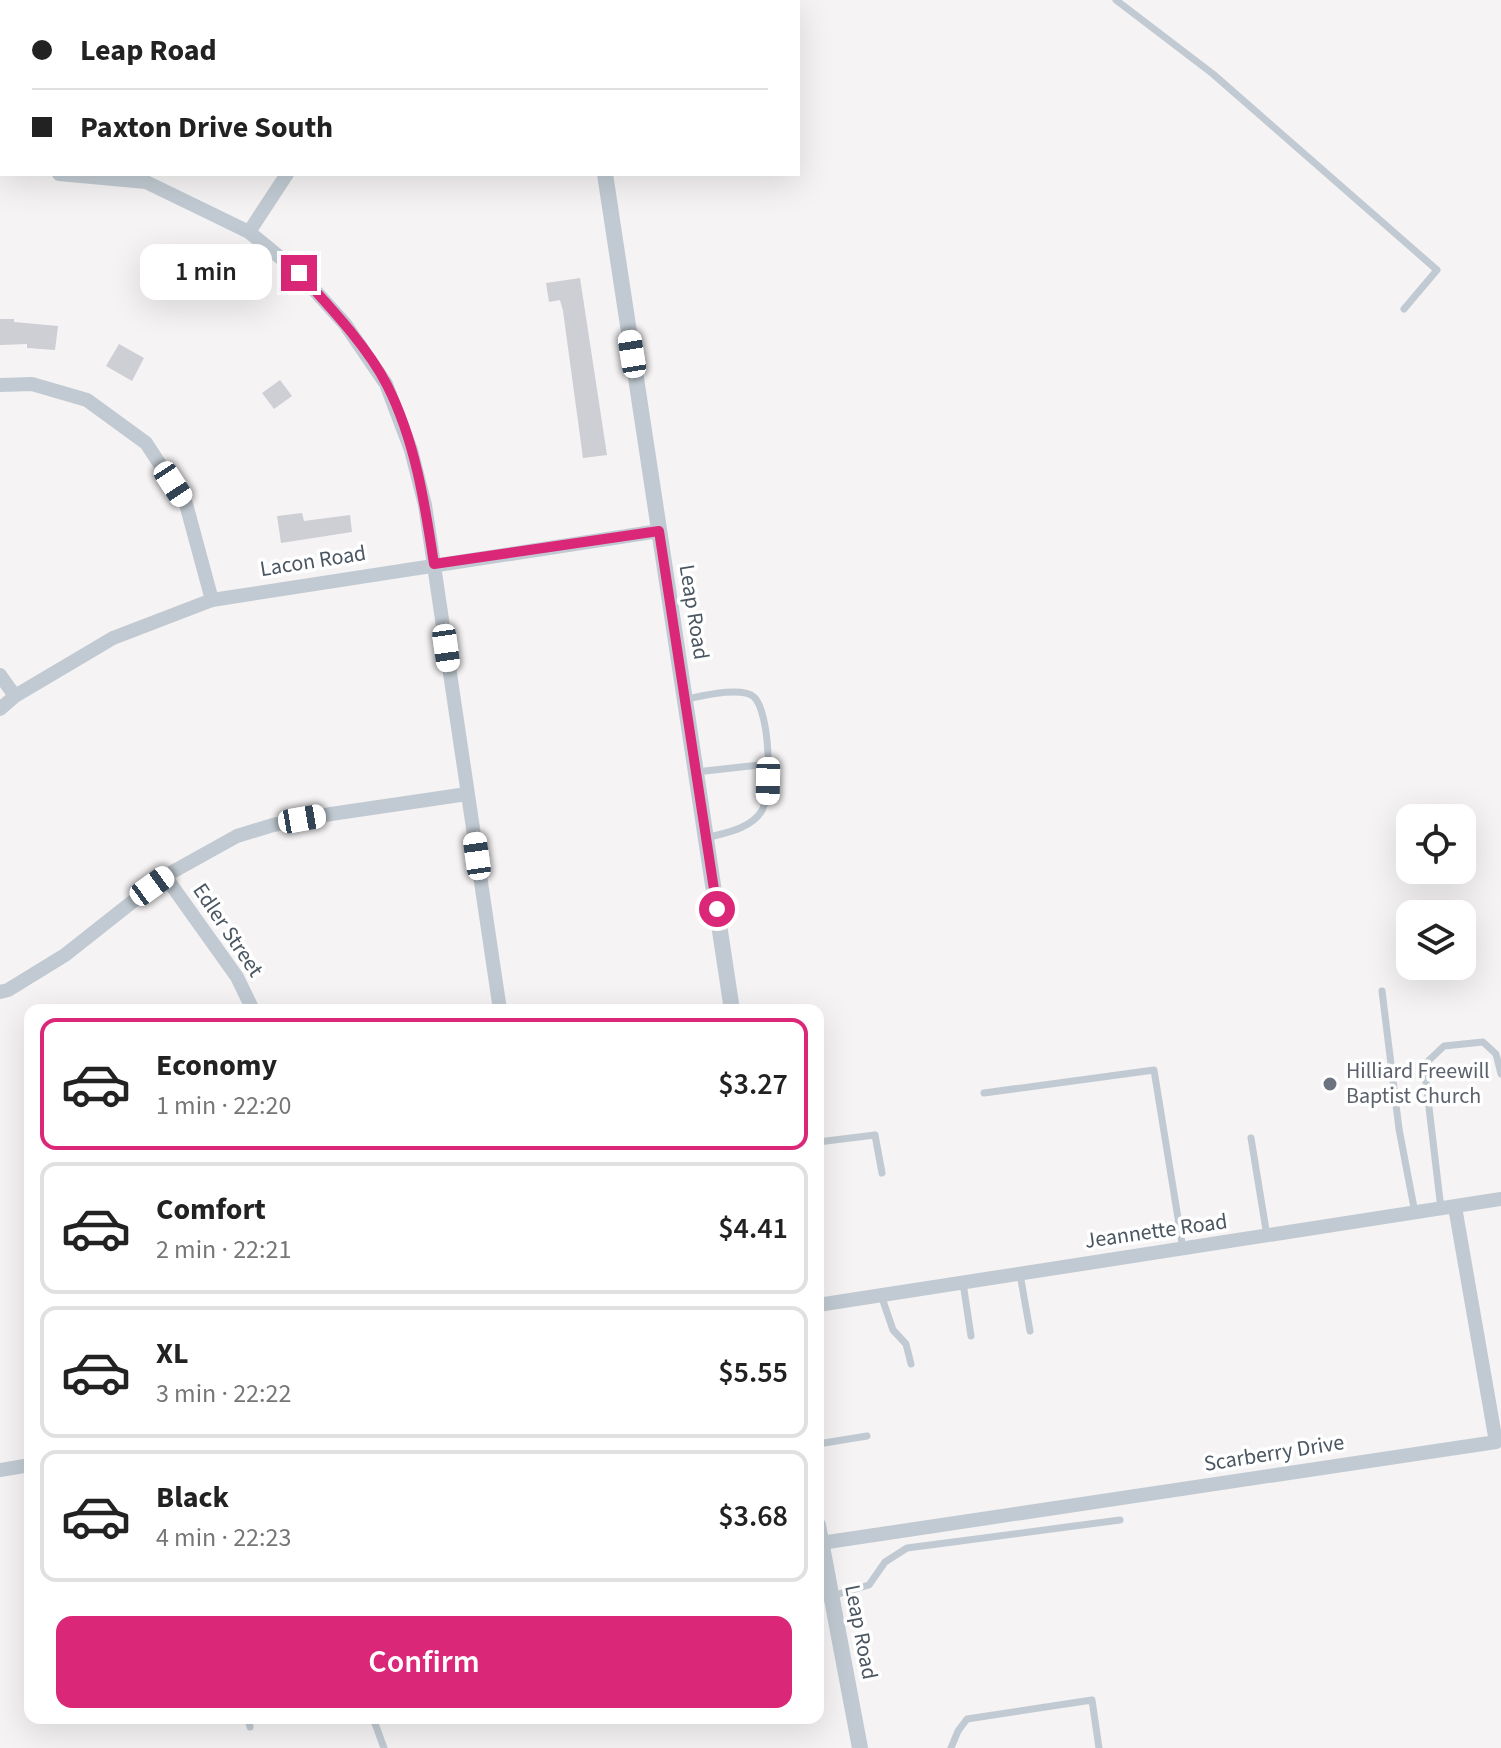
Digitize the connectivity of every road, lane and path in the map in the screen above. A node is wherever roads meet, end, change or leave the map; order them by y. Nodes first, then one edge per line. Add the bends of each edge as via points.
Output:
1 (1116, 0) edge
2 (81, 176) edge
3 (286, 176) edge
4 (605, 176) edge
5 (249, 232) junction
6 (1404, 309) dead end
7 (0, 385) edge
8 (659, 531) junction
9 (434, 564) junction
10 (212, 600) junction
11 (0, 675) edge
12 (15, 696) junction
13 (685, 699) junction
14 (0, 709) edge
15 (768, 764) junction
16 (696, 772) junction
17 (467, 794) junction
18 (706, 838) junction
19 (165, 876) junction
20 (1382, 991) dead end
21 (0, 992) edge
22 (250, 1004) edge
23 (499, 1004) edge
24 (731, 1004) edge
25 (1501, 1074) edge
26 (984, 1093) dead end
27 (1251, 1138) dead end
28 (824, 1141) edge
29 (882, 1173) dead end
30 (1501, 1199) edge
31 (1448, 1208) junction
32 (1415, 1213) junction
33 (1267, 1236) junction
34 (1183, 1249) junction
35 (1020, 1272) junction
36 (963, 1281) junction
37 (881, 1293) junction
38 (824, 1304) edge
39 (1030, 1331) dead end
40 (971, 1336) dead end
41 (911, 1364) dead end
42 (867, 1436) dead end
43 (824, 1443) edge
44 (24, 1466) edge
45 (0, 1470) edge
46 (1120, 1520) dead end
47 (824, 1543) edge
48 (825, 1598) edge
49 (249, 1724) edge
50 (375, 1724) edge
51 (250, 1727) dead end
52 (384, 1748) edge
53 (860, 1748) edge
54 (951, 1748) edge
55 (1099, 1748) edge

1 - 6 lane via 1213,74 1437,270
2 - 5 street via 146,182
3 - 5 street
4 - 8 street, Leap Road
5 - 9 street via 299,273 345,324 386,384 411,450
7 - 10 street via 32,384 87,400 146,443 186,504
8 - 9 street, Lacon Road
8 - 13 street, Leap Road
9 - 10 street, Lacon Road
9 - 17 street
10 - 12 street, Lacon Road via 113,638
11 - 12 street
12 - 14 street, Lacon Road
13 - 15 lane via 743,692 754,697
13 - 16 street, Leap Road
15 - 16 lane
15 - 18 lane via 768,797 760,814 740,828
16 - 18 street, Leap Road
17 - 19 street via 273,825 237,836
17 - 23 street
18 - 24 street, Leap Road
19 - 21 street via 65,955
19 - 22 street, Edler Street via 237,977
20 - 32 lane
25 - 31 lane via 1496,1054 1483,1042 1444,1046 1424,1065
26 - 34 lane via 1154,1070
27 - 33 lane
28 - 29 lane via 875,1135
30 - 31 street, Jeannette Road
31 - 32 street, Jeannette Road
31 - 47 street, Scarberry Drive via 1496,1442
32 - 33 street, Jeannette Road
33 - 34 street, Jeannette Road
34 - 35 street, Jeannette Road
35 - 36 street, Jeannette Road
35 - 39 lane
36 - 37 street, Jeannette Road
36 - 40 lane
37 - 38 street, Jeannette Road
37 - 41 lane
42 - 43 lane
44 - 45 street
46 - 48 lane via 907,1548 885,1562 869,1585
48 - 53 street, Leap Road
49 - 51 lane
50 - 52 lane
54 - 55 lane via 967,1719 1092,1700

